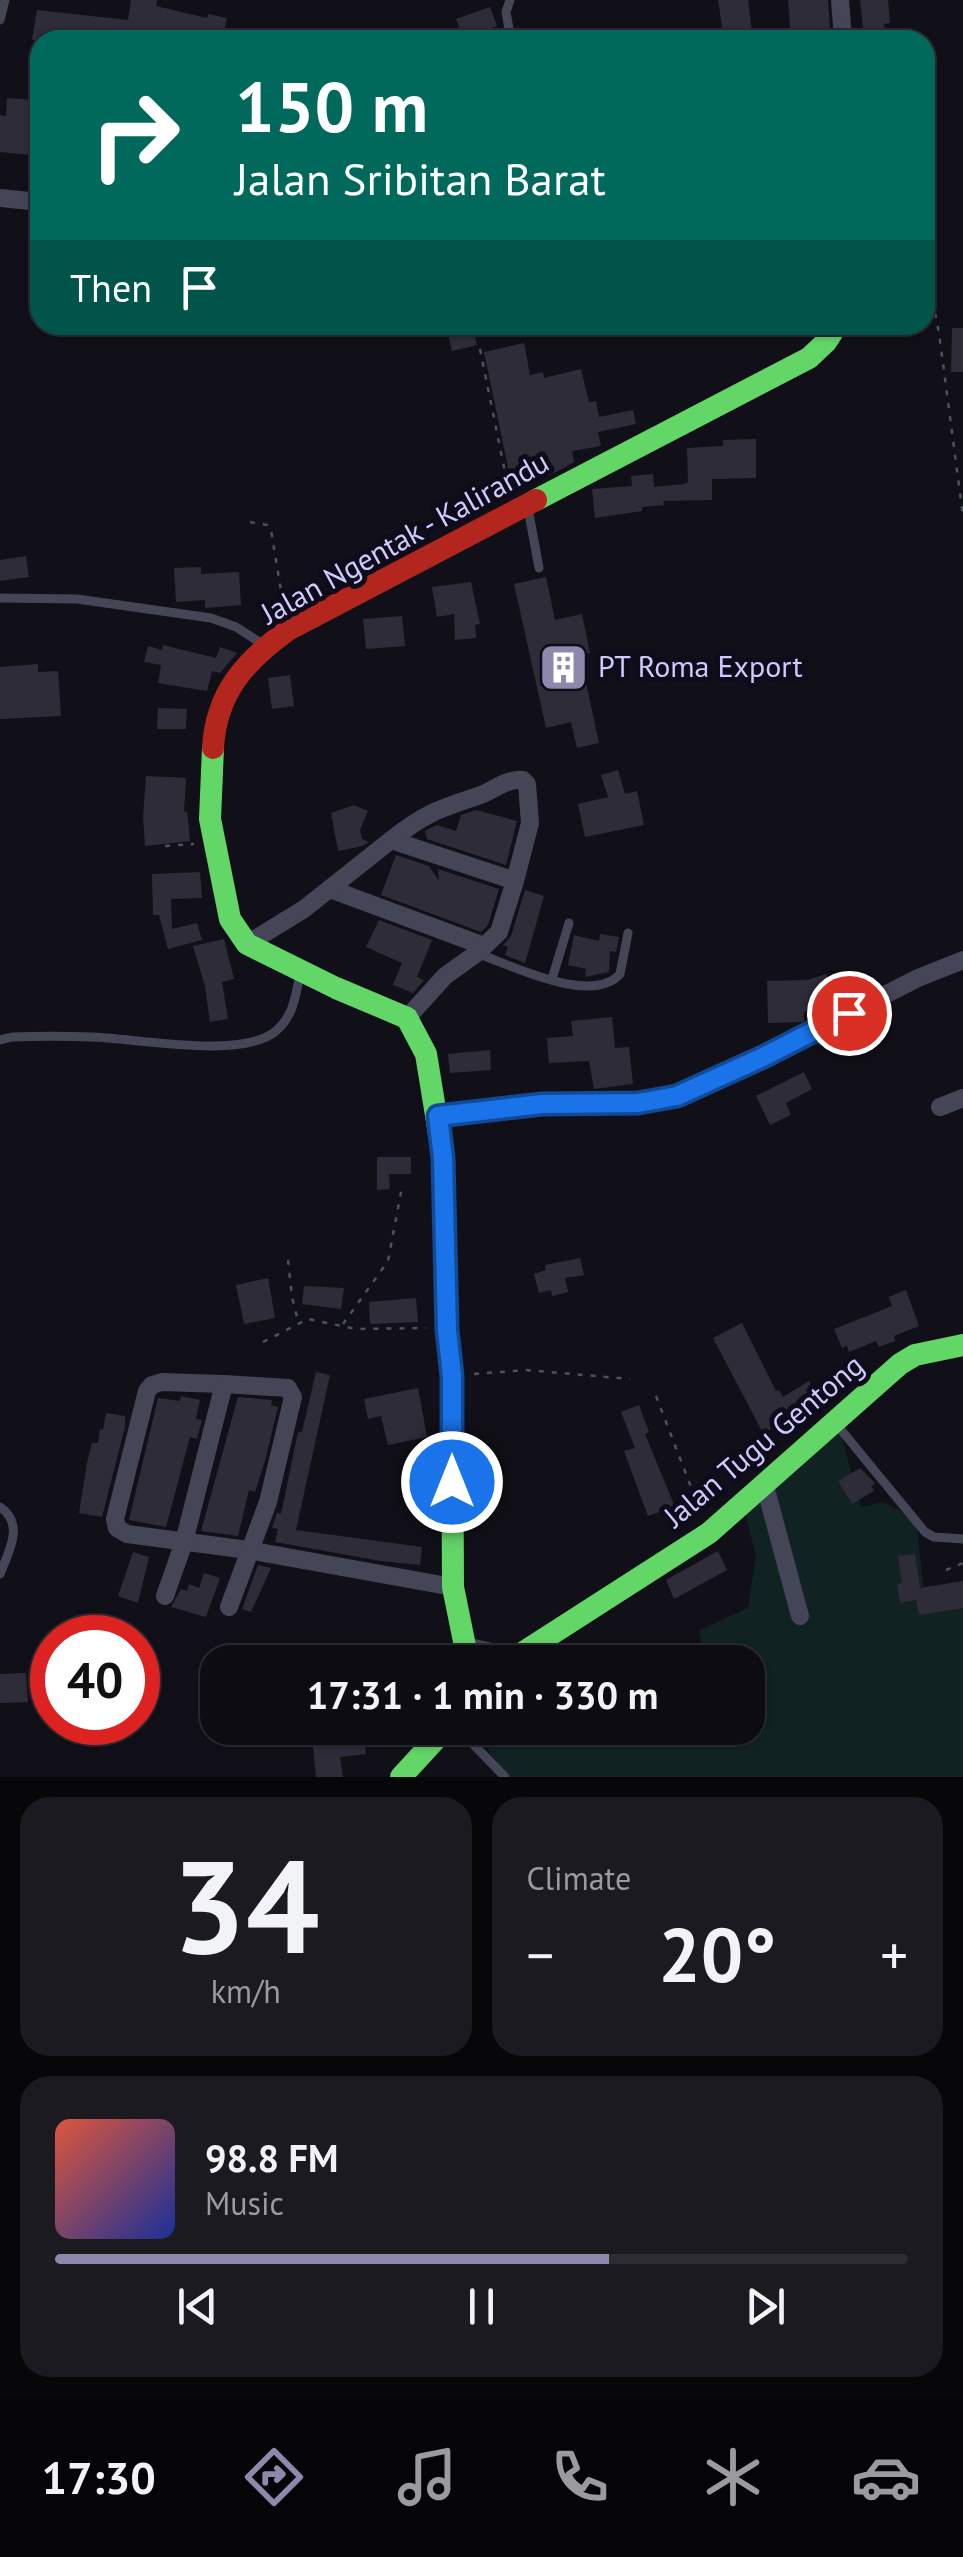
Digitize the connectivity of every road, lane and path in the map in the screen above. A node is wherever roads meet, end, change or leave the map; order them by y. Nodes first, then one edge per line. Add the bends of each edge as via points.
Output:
1 (6, 0) edge
2 (510, 0) edge
3 (840, 0) edge
4 (0, 20) edge
5 (509, 30) edge
6 (842, 30) edge
7 (0, 198) edge
8 (30, 201) edge
9 (935, 314) edge
10 (831, 335) edge
11 (480, 349) dead end
12 (520, 509) junction
13 (963, 516) edge
14 (250, 522) dead end
15 (540, 568) dead end
16 (0, 598) edge
17 (288, 630) junction
18 (266, 646) junction
19 (391, 840) junction
20 (216, 842) junction
21 (164, 846) dead end
22 (515, 881) junction
23 (330, 889) junction
24 (569, 923) dead end
25 (628, 933) dead end
26 (247, 944) junction
27 (481, 949) junction
28 (963, 960) edge
29 (301, 970) junction
30 (552, 979) junction
31 (408, 1018) junction
32 (0, 1040) edge
33 (963, 1098) edge
34 (940, 1107) dead end
35 (438, 1116) junction
36 (402, 1186) dead end
37 (288, 1260) dead end
38 (299, 1322) junction
39 (342, 1327) junction
40 (447, 1330) junction
41 (263, 1342) dead end
42 (963, 1345) edge
43 (452, 1376) junction
44 (630, 1379) dead end
45 (224, 1384) junction
46 (656, 1396) dead end
47 (836, 1423) junction
48 (765, 1486) junction
49 (0, 1507) edge
50 (709, 1534) junction
51 (963, 1539) edge
52 (184, 1542) junction
53 (248, 1550) junction
54 (963, 1563) edge
55 (946, 1570) dead end
56 (0, 1574) edge
57 (453, 1587) junction
58 (165, 1596) dead end
59 (229, 1607) dead end
60 (800, 1616) dead end
61 (463, 1645) edge
62 (537, 1645) edge
63 (432, 1745) edge
64 (474, 1745) edge
65 (401, 1777) edge
66 (506, 1777) edge

1 - 4 lane
2 - 5 lane
3 - 6 street
7 - 8 street
9 - 13 path
10 - 12 street, Jalan Ngentak - Kalirandu via 809,358
11 - 12 path
12 - 15 lane
12 - 17 street, Jalan Ngentak - Kalirandu
14 - 17 path via 271,530
16 - 18 lane via 77,600 211,618
17 - 18 street, Jalan Ngentak - Kalirandu
18 - 20 street, Jalan Ngentak - Kalirandu via 220,706 210,818
19 - 22 street
19 - 22 street via 424,814 524,780 530,823
19 - 23 street
20 - 21 path
20 - 26 street, Jalan Ngentak - Kalirandu via 230,919
22 - 27 street via 499,932
23 - 26 street
23 - 27 street
24 - 30 lane
25 - 30 lane via 614,980 568,986
26 - 29 street
27 - 30 lane
27 - 31 street via 444,976
28 - 35 street via 677,1096
29 - 31 street
29 - 32 lane via 292,1013 263,1038 241,1044
31 - 35 street via 426,1054
33 - 34 street
35 - 40 street
36 - 39 path via 388,1260
37 - 38 path
38 - 39 path
38 - 41 path
39 - 40 path
40 - 43 street
42 - 47 street, Jalan Tugu Gentong via 900,1364
43 - 44 path via 526,1370
43 - 57 street
45 - 52 street
45 - 52 street via 152,1385 147,1391 115,1520 127,1534
45 - 53 street via 288,1388 293,1397 268,1502
46 - 50 path
47 - 48 street, Jalan Tugu Gentong
47 - 51 lane via 926,1532
48 - 50 street, Jalan Tugu Gentong
48 - 60 street
49 - 56 lane via 14,1524
50 - 62 street, Jalan Tugu Gentong
52 - 53 street
52 - 58 street
53 - 57 street
53 - 59 street
54 - 55 path
57 - 61 street
63 - 65 street
64 - 66 lane

